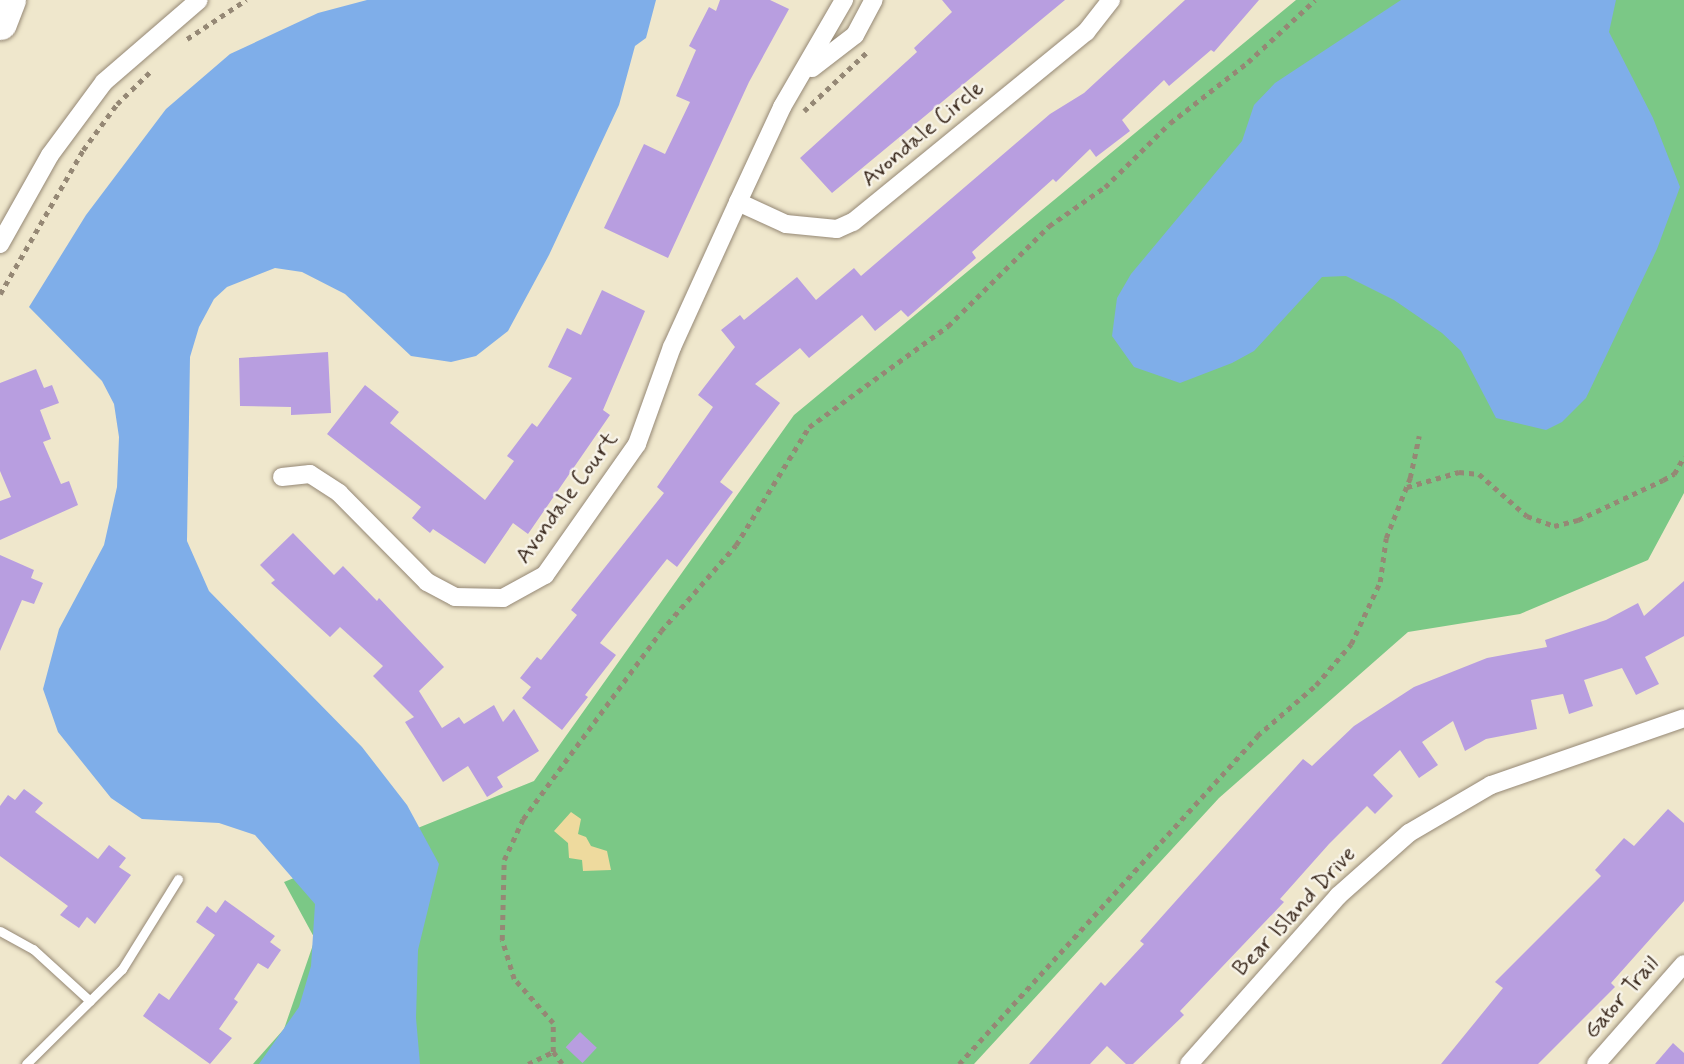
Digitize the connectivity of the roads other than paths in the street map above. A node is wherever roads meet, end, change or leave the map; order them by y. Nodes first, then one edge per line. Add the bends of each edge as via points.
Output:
1 (9, 0) edge
2 (199, 0) edge
3 (844, 0) edge
4 (874, 0) edge
5 (1111, 0) edge
6 (0, 23) edge
7 (803, 74) junction
8 (738, 202) junction
9 (0, 244) edge
10 (282, 477) dead end
11 (1684, 718) edge
12 (178, 880) dead end
13 (0, 931) edge
14 (1684, 964) edge
15 (90, 1001) junction
16 (26, 1064) edge
17 (1189, 1064) edge
18 (1596, 1064) edge

1 - 6 highway
2 - 9 street via 132,54 88,102 50,155
3 - 7 street, Avondale Court
4 - 7 street via 855,35
5 - 8 street, Avondale Circle via 1086,32 853,222 837,229 786,224
7 - 8 street, Avondale Court
8 - 10 street, Avondale Court via 672,347 637,444 555,563 532,585 487,600 440,591 340,493 310,474
11 - 17 street, Bear Island Drive via 1491,785 1409,833 1338,896
12 - 15 lane via 122,969
13 - 15 lane via 33,949
14 - 18 street, Gator Trail
15 - 16 lane

